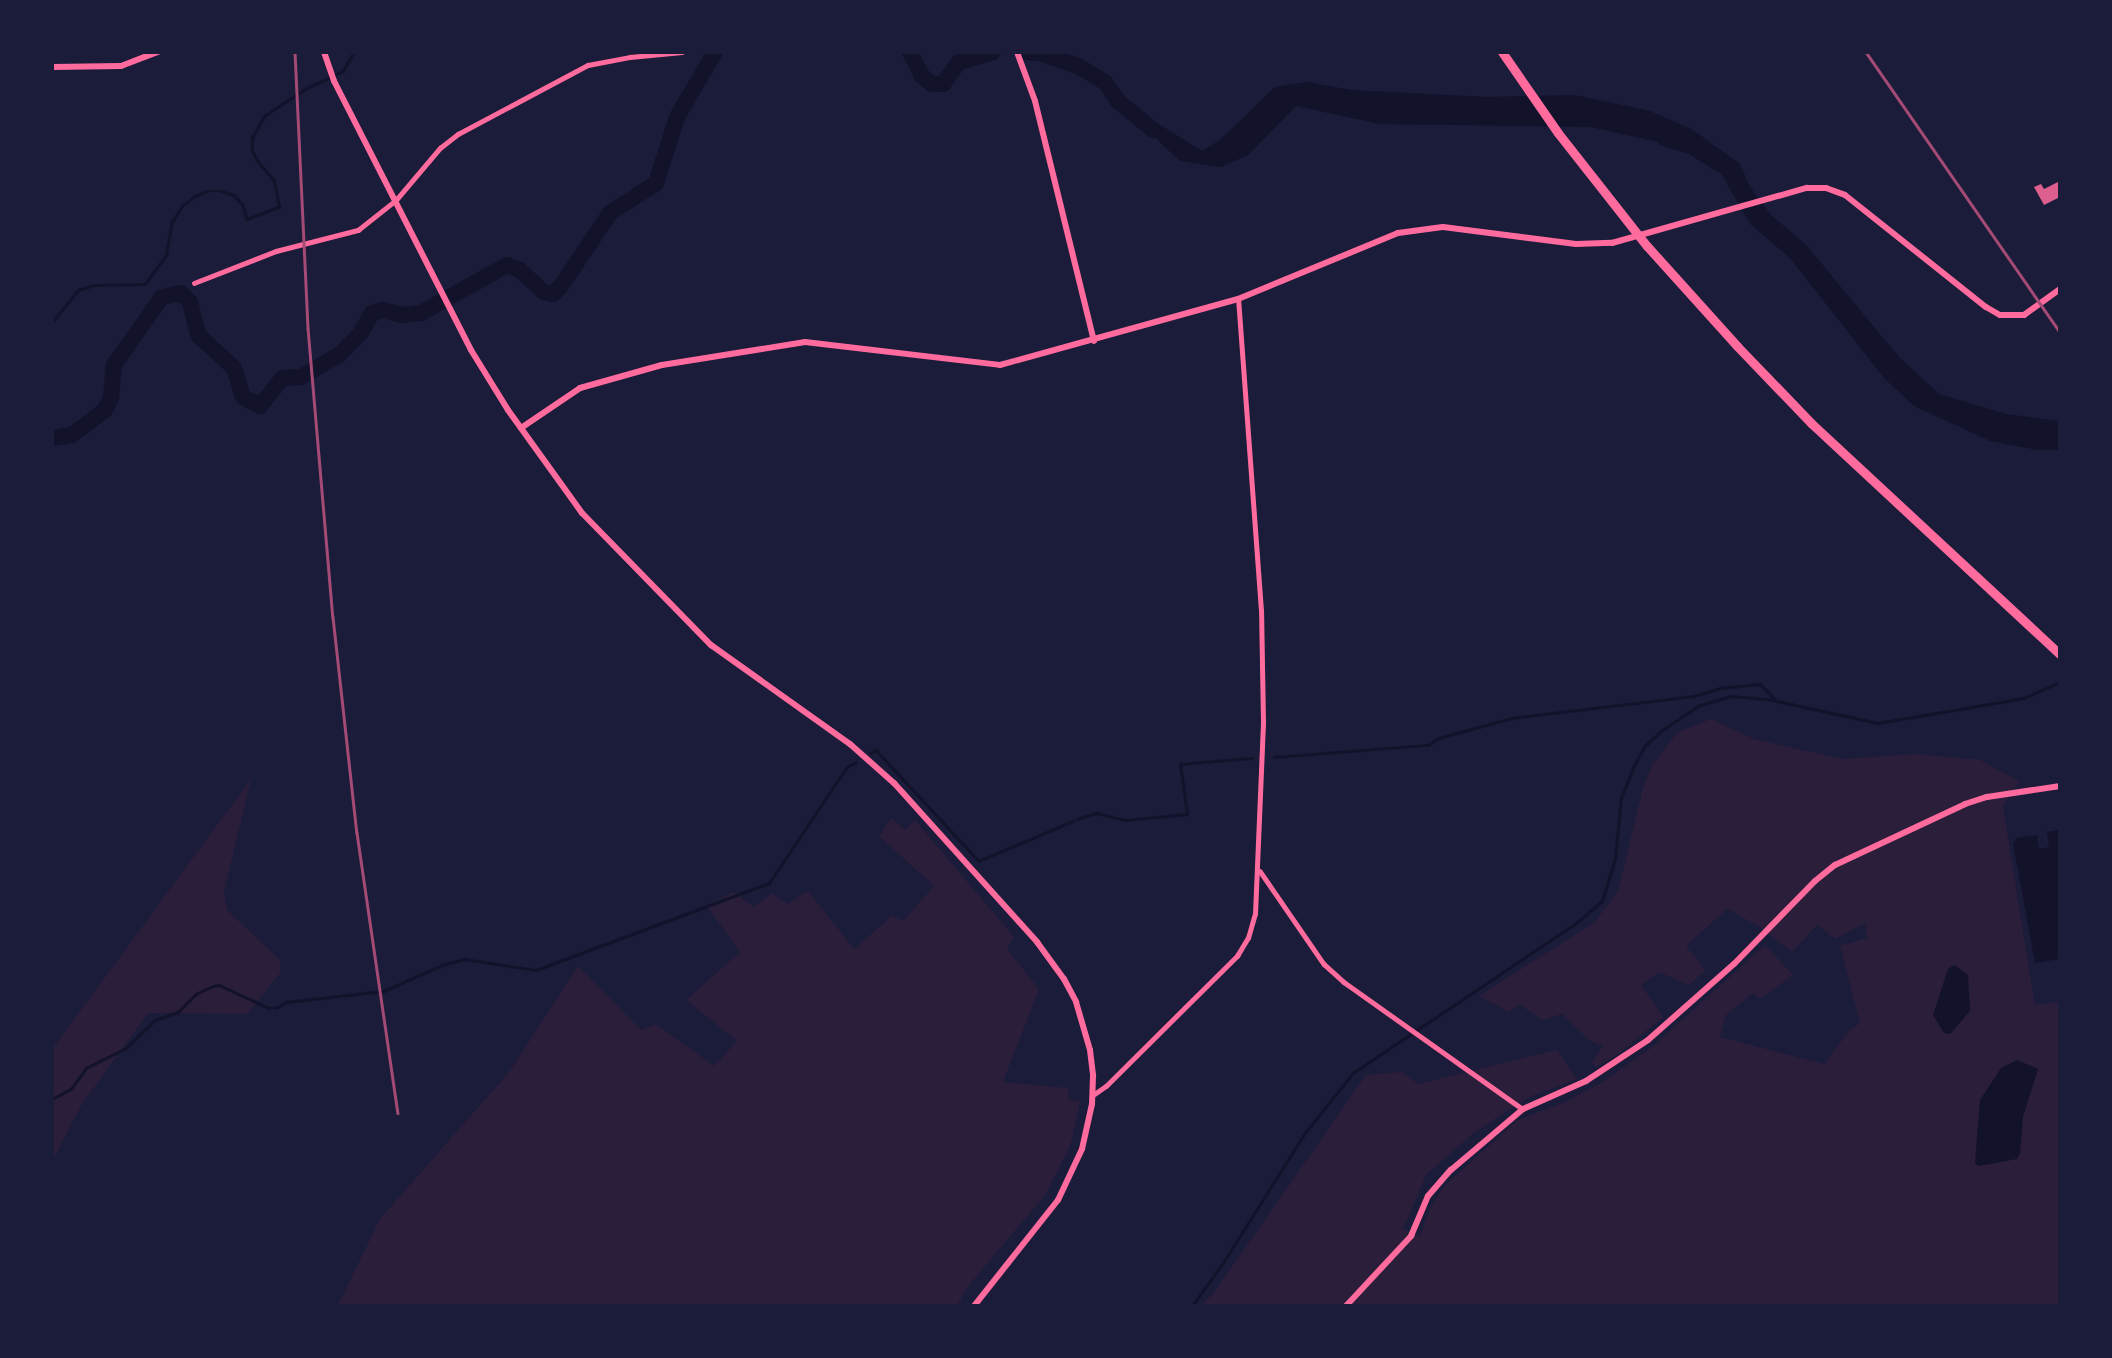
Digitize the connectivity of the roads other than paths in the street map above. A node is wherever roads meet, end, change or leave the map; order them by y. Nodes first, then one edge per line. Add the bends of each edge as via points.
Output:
1 (158, 52) edge
2 (324, 52) edge
3 (682, 52) edge
4 (1017, 52) edge
5 (1505, 57) edge
6 (52, 67) edge
7 (396, 200) junction
8 (194, 283) dead end
9 (2060, 289) edge
10 (1238, 299) junction
11 (1094, 341) junction
12 (521, 428) junction
13 (2060, 654) edge
14 (2060, 786) edge
15 (1259, 870) junction
16 (1093, 1095) junction
17 (1523, 1109) junction
18 (974, 1306) edge
19 (1346, 1306) edge

1 - 6 street via 121,66
2 - 7 street via 334,81
3 - 7 street via 604,61 564,76 458,134 440,148
4 - 11 street via 1029,82
5 - 13 highway via 1647,246 1811,424
7 - 8 street via 358,230 275,251
7 - 12 street via 471,350
9 - 10 street via 2024,315 2000,315 1845,195 1818,188 1598,244 1443,228 1398,233
10 - 11 street
10 - 15 street via 1261,611
11 - 12 street via 990,366 805,342 782,344 662,365 580,388
12 - 16 street via 582,513 685,622 748,674 872,762 1037,942 1076,1002 1090,1050
14 - 17 street via 1987,796 1849,856 1815,881 1754,946 1648,1040 1586,1081
15 - 16 street via 1255,914 1243,948
15 - 17 street via 1324,964
16 - 18 street via 1072,1176
17 - 19 street via 1441,1179 1410,1236

